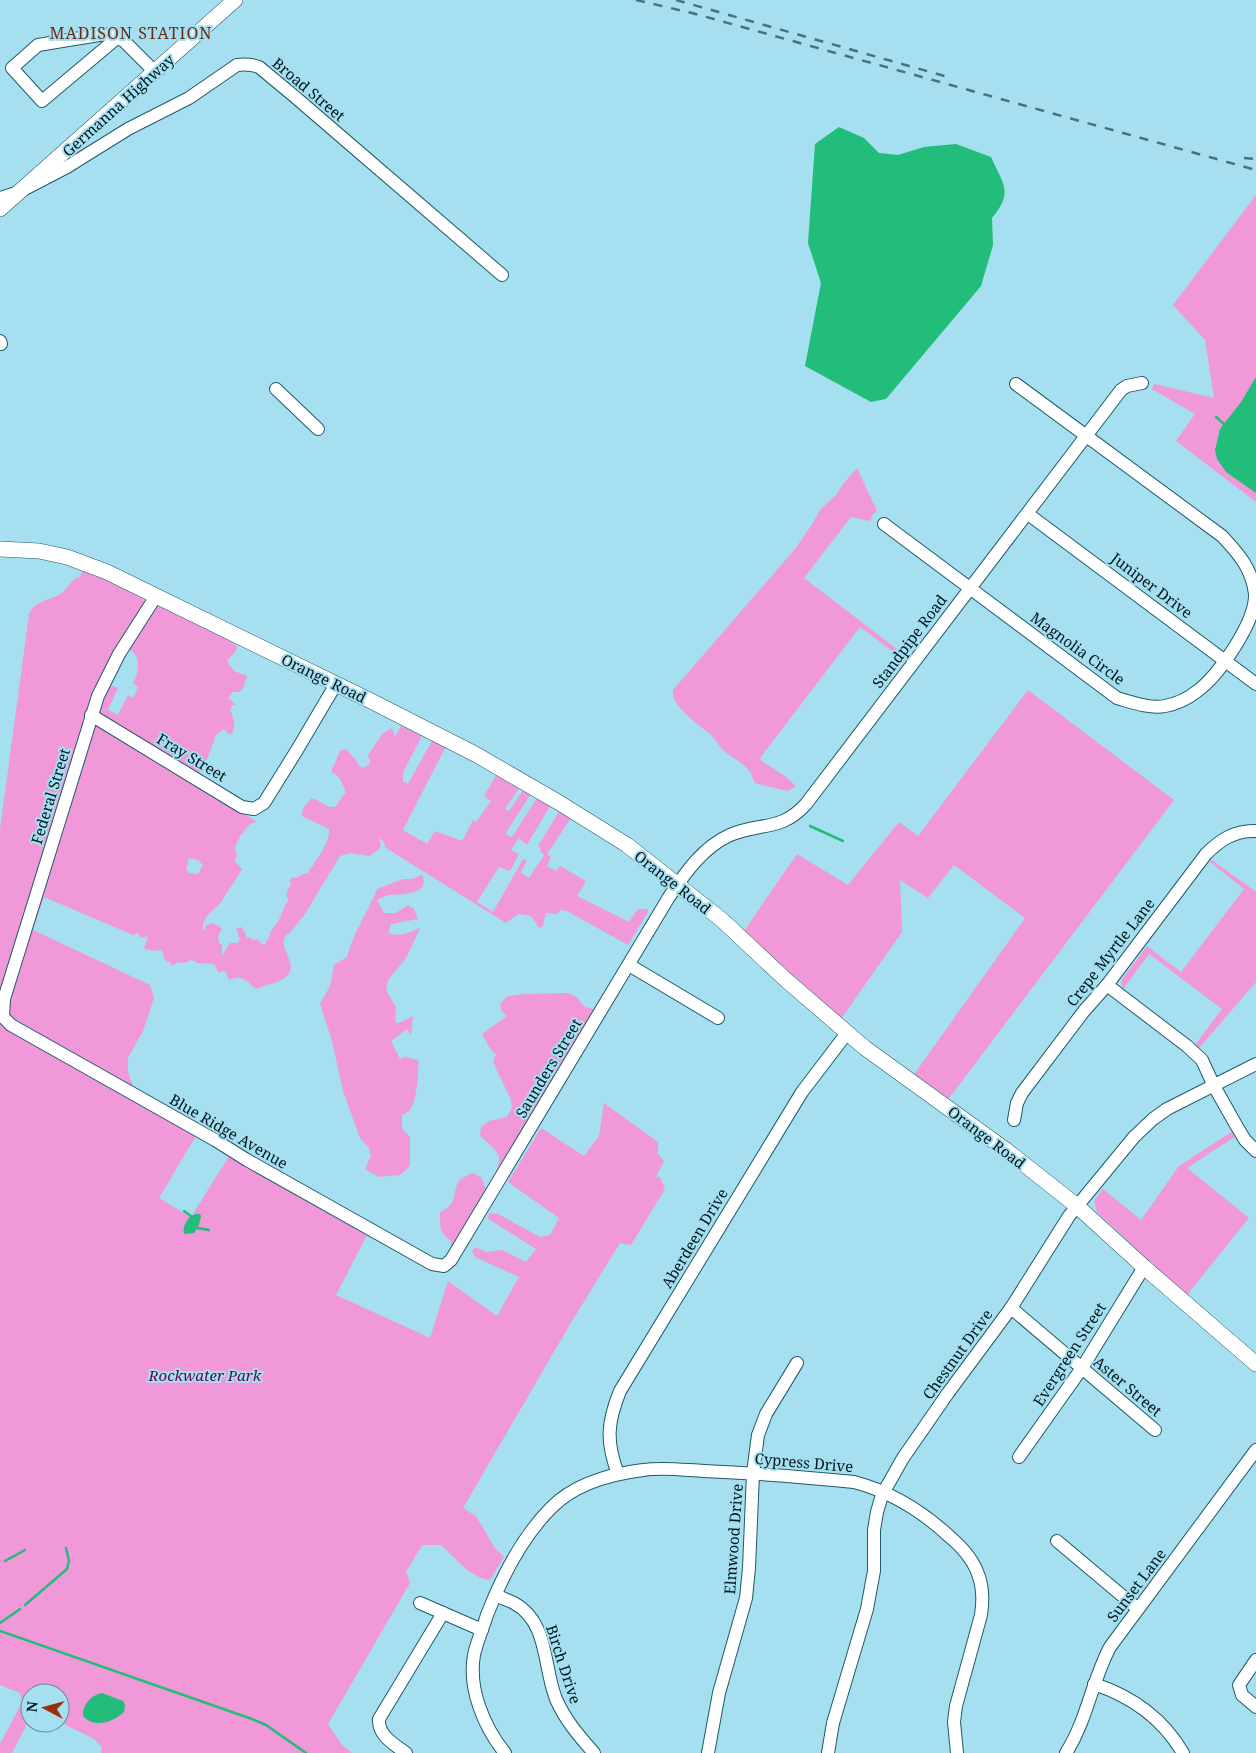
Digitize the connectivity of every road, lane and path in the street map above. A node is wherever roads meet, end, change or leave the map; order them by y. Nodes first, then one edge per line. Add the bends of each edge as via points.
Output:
1 (236, 0) edge
2 (117, 38) junction
3 (155, 72) junction
4 (19, 192) junction
5 (0, 198) edge
6 (0, 209) edge
7 (502, 276) dead end
8 (0, 341) edge
9 (0, 344) edge
10 (1142, 383) dead end
11 (1016, 384) dead end
12 (276, 389) dead end
13 (318, 429) dead end
14 (1087, 436) junction
15 (1028, 514) junction
16 (884, 524) dead end
17 (0, 549) edge
18 (969, 588) junction
19 (156, 596) junction
20 (1226, 660) junction
21 (336, 684) junction
22 (1256, 684) edge
23 (92, 716) junction
24 (1256, 830) edge
25 (678, 884) junction
26 (629, 964) junction
27 (1107, 985) junction
28 (3, 1017) joint
29 (718, 1018) dead end
30 (847, 1033) junction
31 (1256, 1064) edge
32 (1214, 1086) junction
33 (1014, 1120) dead end
34 (1256, 1151) edge
35 (1077, 1206) junction
36 (444, 1266) joint
37 (1144, 1267) junction
38 (1011, 1308) junction
39 (797, 1363) dead end
40 (1256, 1364) edge
41 (1082, 1368) junction
42 (1156, 1430) dead end
43 (1256, 1450) edge
44 (1019, 1457) dead end
45 (753, 1473) junction
46 (618, 1474) junction
47 (884, 1492) junction
48 (1057, 1541) dead end
49 (496, 1595) junction
50 (420, 1603) dead end
51 (1138, 1609) junction
52 (443, 1613) junction
53 (482, 1630) junction
54 (1256, 1660) edge
55 (1094, 1684) junction
56 (1256, 1707) edge
57 (406, 1753) edge
58 (505, 1753) edge
59 (594, 1753) edge
60 (708, 1753) edge
61 (828, 1753) edge
62 (957, 1753) edge
63 (1066, 1753) edge
64 (1184, 1753) edge

1 - 3 main road, Germanna Highway
2 - 2 street via 102,34 38,45 12,68 42,101
2 - 3 street via 127,43
3 - 4 main road, Germanna Highway
4 - 5 street, Broad Street
4 - 6 main road, Germanna Highway
4 - 7 street, Broad Street via 188,98 237,65 252,64 294,96
8 - 9 street
10 - 14 street, Standpipe Road via 1121,390
11 - 14 street, Magnolia Circle
12 - 13 street
14 - 15 street, Standpipe Road
14 - 20 street, Magnolia Circle via 1222,536 1250,570 1256,596 1253,616
15 - 18 street, Standpipe Road
15 - 20 street, Juniper Drive
16 - 18 street, Magnolia Circle
17 - 19 main road, Orange Road via 40,551 67,557 108,572
18 - 20 street, Magnolia Circle via 1117,698 1164,706 1182,701 1212,679
18 - 25 street, Standpipe Road via 801,810 785,821 739,832 720,841 701,855
19 - 21 main road, Orange Road
19 - 23 street, Federal Street via 109,672
20 - 22 street, Juniper Drive
21 - 23 street, Fray Street via 272,790 254,809 242,807
21 - 25 main road, Orange Road via 475,754 558,802 627,845
23 - 28 street, Federal Street via 4,999
24 - 27 street, Crepe Myrtle Lane via 1232,835 1218,842 1206,854
25 - 26 street, Saunders Street
25 - 30 main road, Orange Road
26 - 29 street
26 - 36 street, Saunders Street via 451,1260
27 - 32 street via 1199,1057
27 - 33 street, Crepe Myrtle Lane via 1022,1093
28 - 36 street, Blue Ridge Avenue via 11,1025 247,1160 432,1264
30 - 35 main road, Orange Road
30 - 46 street, Aberdeen Drive via 802,1092 620,1391 612,1410 610,1432
31 - 32 street, Chestnut Drive
32 - 34 street via 1242,1135
32 - 35 street, Chestnut Drive via 1153,1119
35 - 37 main road, Orange Road
35 - 38 street, Chestnut Drive
37 - 40 main road, Orange Road
37 - 41 street, Evergreen Street
38 - 41 street, Aster Street
38 - 47 street, Chestnut Drive via 915,1440
39 - 45 street, Elmwood Drive via 762,1424
41 - 42 street, Aster Street
41 - 44 street, Evergreen Street
43 - 51 street, Sunset Lane
45 - 46 street, Cypress Drive via 652,1469
45 - 47 street, Cypress Drive via 854,1482
45 - 60 street, Elmwood Drive via 746,1598 719,1693
46 - 49 street via 589,1484 551,1508 514,1559
47 - 61 street, Chestnut Drive via 874,1530 874,1572 867,1608 832,1723
47 - 62 street, Cypress Drive via 936,1524 970,1557 979,1576 983,1600 956,1706 954,1730
48 - 51 street
49 - 53 street
49 - 59 street, Birch Drive via 515,1603 532,1618 542,1641 561,1711
50 - 52 street
51 - 55 street, Sunset Lane via 1110,1647
52 - 53 street
52 - 57 street via 379,1719 383,1736
53 - 58 street via 474,1655 476,1694 486,1724
54 - 56 street via 1241,1681 1239,1690
55 - 63 street, Sunset Lane via 1080,1726
55 - 64 street via 1121,1694 1152,1716 1164,1726

